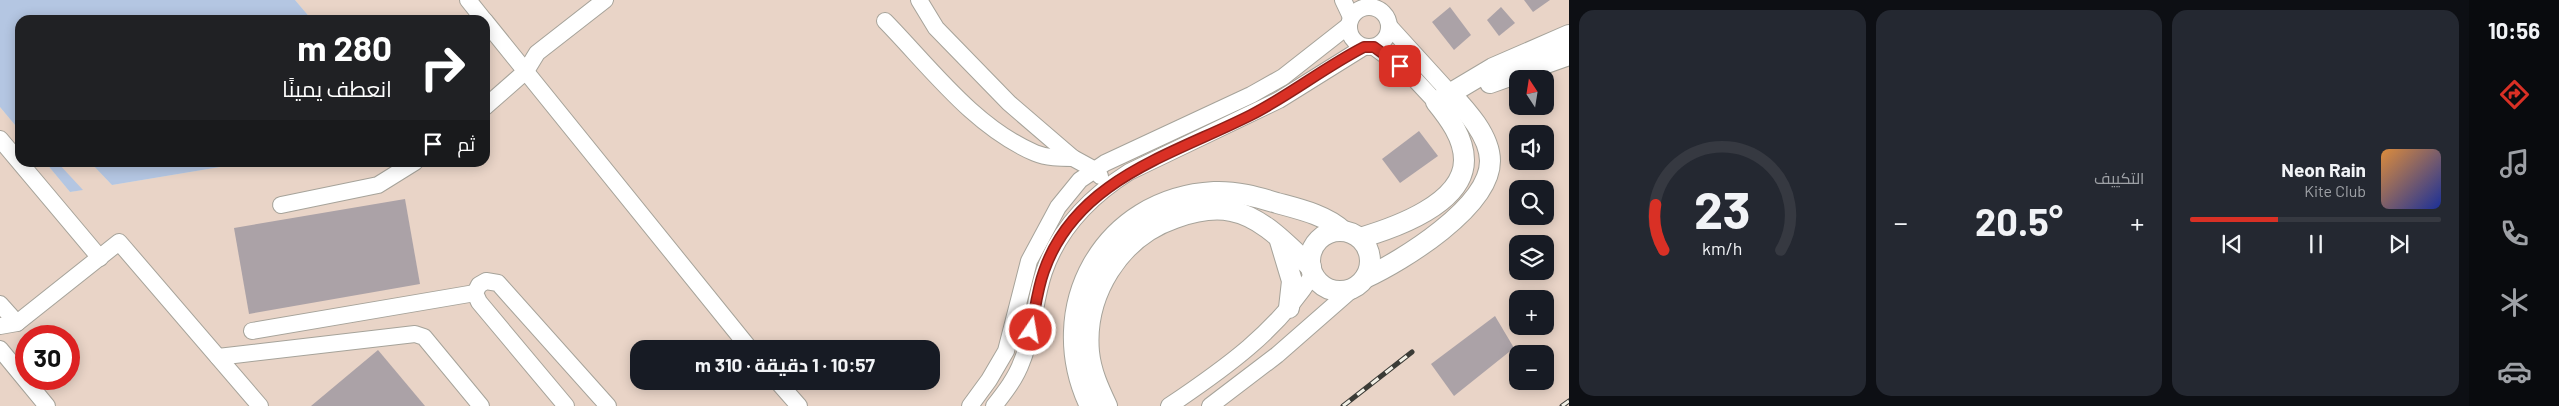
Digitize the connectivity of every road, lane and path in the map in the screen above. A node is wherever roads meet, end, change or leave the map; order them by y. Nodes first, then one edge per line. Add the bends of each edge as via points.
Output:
1 (468, 0) edge
2 (605, 0) edge
3 (1343, 0) edge
4 (925, 3) edge
5 (1374, 4) edge
6 (481, 15) edge
7 (885, 21) dead end
8 (1350, 22) junction
9 (490, 26) edge
10 (1390, 26) junction
11 (1569, 28) edge
12 (1561, 38) edge
13 (1369, 47) junction
14 (1569, 55) edge
15 (526, 71) junction
16 (1447, 102) junction
17 (490, 103) edge
18 (0, 140) edge
19 (15, 158) edge
20 (1073, 158) junction
21 (23, 167) edge
22 (407, 167) edge
23 (1095, 170) junction
24 (1107, 186) junction
25 (1072, 187) junction
26 (1087, 204) junction
27 (280, 205) dead end
28 (1351, 234) junction
29 (1278, 237) junction
30 (100, 258) junction
31 (1312, 270) junction
32 (1361, 282) junction
33 (475, 293) junction
34 (0, 304) edge
35 (1289, 308) junction
36 (17, 323) junction
37 (0, 326) edge
38 (252, 332) dead end
39 (743, 340) edge
40 (0, 349) edge
41 (218, 357) junction
42 (1088, 385) junction
43 (785, 390) edge
44 (47, 406) edge
45 (260, 406) edge
46 (481, 406) edge
47 (566, 406) edge
48 (608, 406) edge
49 (798, 406) edge
50 (970, 406) edge
51 (994, 406) edge
52 (1090, 406) edge
53 (1107, 406) edge
54 (1169, 406) edge
55 (1210, 406) edge

1 - 6 street
2 - 15 street via 537,53
3 - 8 street
4 - 20 street via 936,28 990,84
5 - 8 street via 1362,8
5 - 10 street via 1384,13
7 - 20 street via 997,131 1035,153
8 - 13 street via 1353,39
8 - 23 street via 1283,77
9 - 15 street
10 - 13 street via 1386,39
10 - 16 street
11 - 12 street
12 - 16 main road via 1493,68
13 - 16 street
13 - 24 street via 1279,100 1149,162
14 - 16 main road via 1491,82
15 - 17 street
15 - 39 street
16 - 28 main road via 1463,146 1463,169 1458,181 1449,193 1420,214
16 - 32 main road via 1479,131 1488,151 1488,172 1483,186 1464,209 1435,233 1399,260
18 - 19 street
20 - 23 street
20 - 25 street
21 - 30 street
22 - 27 street via 378,186
23 - 24 street
23 - 25 street
24 - 26 street
25 - 26 street
25 - 50 street via 1046,225 1029,261 1006,351
26 - 51 street via 1054,247 1044,272 1022,361
28 - 31 main road via 1330,232 1316,243 1311,255
28 - 32 main road via 1367,246 1370,257 1369,268
28 - 42 main road via 1317,215 1239,194 1214,192 1163,204 1138,217 1102,250 1080,290 1072,343
29 - 31 main road
29 - 35 main road via 1292,281
29 - 42 main road via 1244,215 1210,210 1166,221 1135,241 1114,264 1100,286 1092,308
30 - 36 street
30 - 41 street via 119,242
31 - 32 main road via 1322,284 1336,290 1343,291
31 - 35 street
32 - 55 street via 1277,355
33 - 38 street
33 - 47 street via 479,302
33 - 48 street via 483,282 498,283
34 - 36 street
35 - 54 street via 1262,337
36 - 37 street
40 - 44 street
41 - 45 street
41 - 46 street via 416,334 424,337
42 - 52 main road
42 - 53 main road
43 - 49 street

